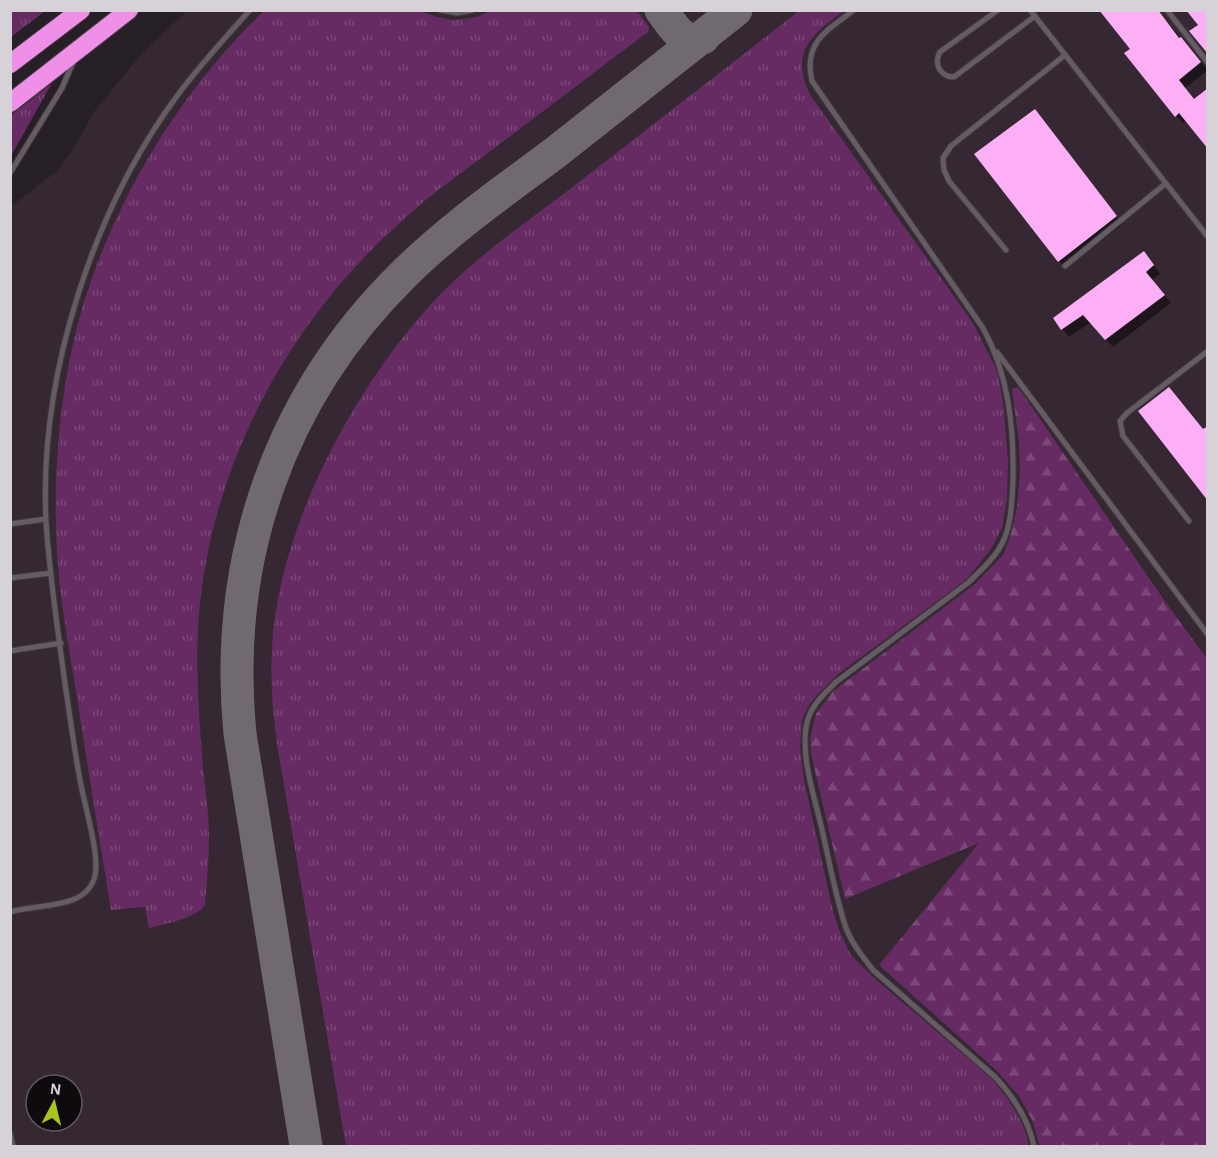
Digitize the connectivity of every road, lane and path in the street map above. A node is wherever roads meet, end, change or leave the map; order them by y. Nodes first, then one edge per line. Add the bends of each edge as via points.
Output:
1 (81, 10) edge
2 (129, 10) edge
3 (250, 10) edge
4 (440, 10) edge
5 (473, 10) edge
6 (854, 10) edge
7 (999, 10) edge
8 (1030, 10) edge
9 (1167, 10) edge
10 (1035, 16) junction
11 (79, 50) junction
12 (1065, 56) junction
13 (1208, 63) edge
14 (10, 64) edge
15 (10, 102) edge
16 (10, 173) edge
17 (1165, 184) junction
18 (1208, 237) edge
19 (1006, 250) dead end
20 (1065, 266) dead end
21 (994, 348) junction
22 (1208, 351) edge
23 (46, 519) junction
24 (1189, 521) dead end
25 (10, 524) edge
26 (51, 573) junction
27 (10, 578) edge
28 (1208, 635) edge
29 (61, 643) junction
30 (10, 651) edge
31 (10, 912) edge
32 (10, 1133) edge
33 (13, 1146) edge
34 (1034, 1146) edge

1 - 14 highway
2 - 11 highway
3 - 23 lane via 215,48 141,150 92,254 57,375 48,436
4 - 5 lane
6 - 21 lane via 814,45 810,57 812,81
7 - 10 lane via 937,55 937,65 943,73 954,77
8 - 10 lane
9 - 13 lane
10 - 12 lane
11 - 15 highway
11 - 16 lane via 63,88
12 - 17 lane
12 - 19 lane via 951,146 943,158 949,181
17 - 18 lane
17 - 20 lane
21 - 28 lane
21 - 34 lane via 1005,387 1014,450 1011,511 998,551 969,582 836,682 812,710 805,740 839,902 847,930 860,954 1010,1092 1029,1126
22 - 24 lane via 1126,413 1120,422 1123,436
23 - 25 lane
23 - 26 lane
26 - 27 lane
26 - 29 lane
29 - 30 lane
29 - 31 lane via 95,875 89,890 78,898
32 - 33 lane

